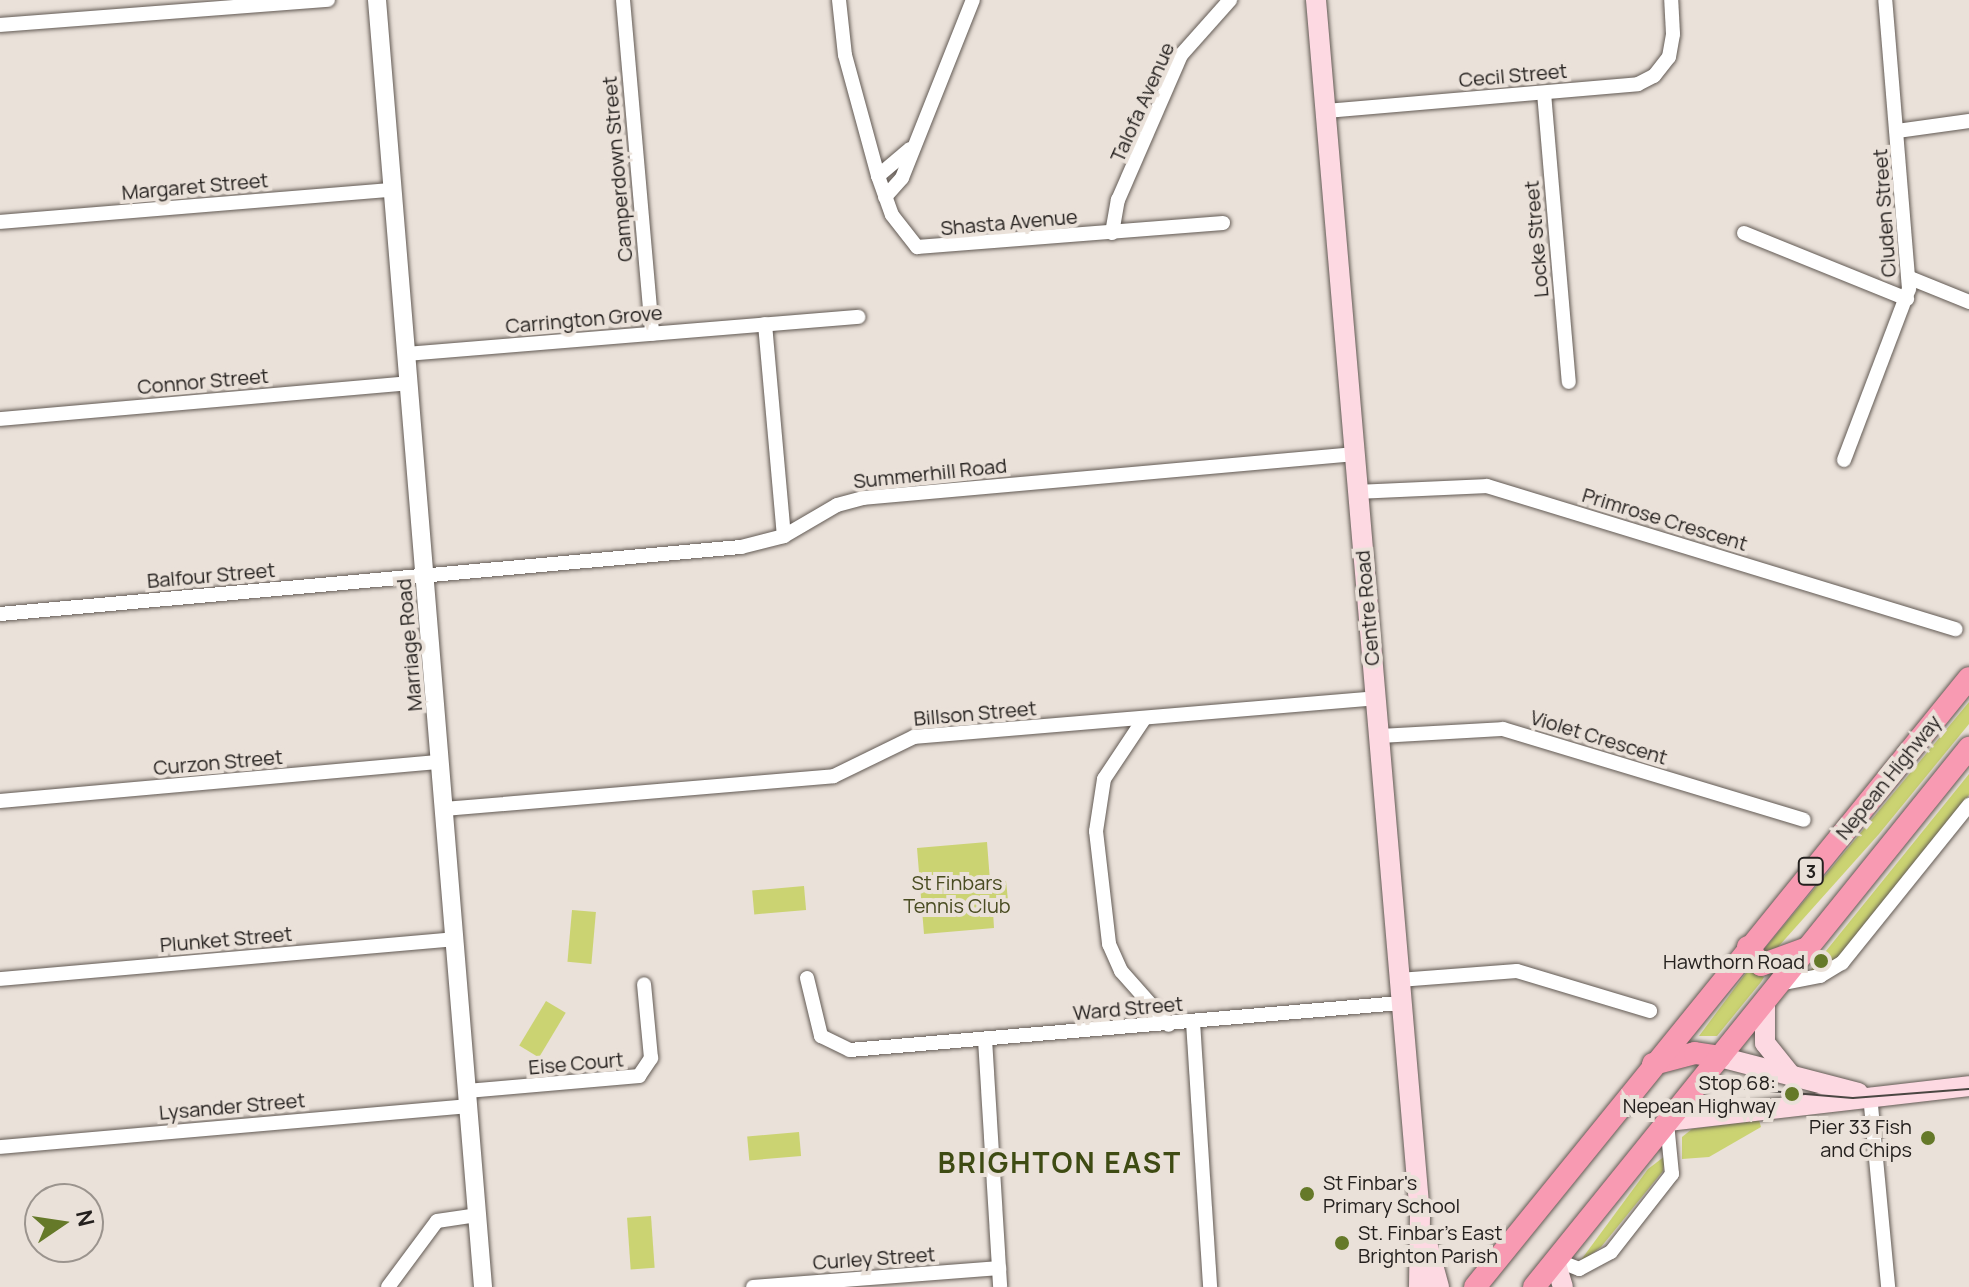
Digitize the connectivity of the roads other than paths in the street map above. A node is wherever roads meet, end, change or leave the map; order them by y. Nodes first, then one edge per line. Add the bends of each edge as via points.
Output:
1 (328, 0) edge
2 (377, 0) edge
3 (623, 0) edge
4 (839, 0) edge
5 (973, 0) edge
6 (1230, 0) edge
7 (1316, 0) edge
8 (1671, 0) edge
9 (1885, 0) edge
10 (176, 6) edge
11 (0, 25) edge
12 (1544, 93) junction
13 (1326, 111) junction
14 (1969, 121) edge
15 (1897, 131) junction
16 (910, 149) junction
17 (878, 176) junction
18 (393, 190) junction
19 (885, 197) junction
20 (0, 222) edge
21 (1223, 223) dead end
22 (1118, 233) junction
23 (1744, 233) dead end
24 (1910, 278) junction
25 (1907, 299) junction
26 (1969, 302) edge
27 (858, 317) dead end
28 (765, 324) junction
29 (652, 334) junction
30 (407, 354) junction
31 (1569, 382) dead end
32 (409, 383) junction
33 (0, 419) edge
34 (1354, 454) junction
35 (1844, 460) dead end
36 (1357, 492) junction
37 (784, 536) junction
38 (425, 575) junction
39 (0, 614) edge
40 (1956, 629) dead end
41 (1969, 678) edge
42 (1374, 698) junction
43 (1144, 719) junction
44 (1378, 736) junction
45 (1969, 748) edge
46 (440, 762) junction
47 (0, 801) edge
48 (1969, 805) edge
49 (444, 809) junction
50 (1804, 820) dead end
51 (455, 939) junction
52 (1748, 947) junction
53 (1806, 949) junction
54 (807, 978) dead end
55 (0, 979) edge
56 (1399, 980) junction
57 (644, 984) dead end
58 (1771, 992) junction
59 (1401, 1003) junction
60 (1650, 1011) dead end
61 (1193, 1022) junction
62 (1169, 1025) junction
63 (985, 1039) junction
64 (1720, 1057) junction
65 (1653, 1064) junction
66 (1793, 1078) junction
67 (1969, 1086) edge
68 (1870, 1095) junction
69 (467, 1098) junction
70 (1668, 1122) junction
71 (0, 1147) edge
72 (477, 1215) junction
73 (1420, 1216) junction
74 (1555, 1260) junction
75 (999, 1268) junction
76 (795, 1285) edge
77 (388, 1287) edge
78 (483, 1287) edge
79 (753, 1287) edge
80 (1000, 1287) edge
81 (1210, 1287) edge
82 (1419, 1287) edge
83 (1439, 1287) edge
84 (1475, 1287) edge
85 (1534, 1287) edge
86 (1563, 1287) edge
87 (1888, 1287) edge

1 - 10 street
2 - 18 street, Marriage Road
3 - 29 street, Camperdown Street
4 - 17 street, Shasta Avenue via 845,55
5 - 16 street
6 - 22 street, Talofa Avenue via 1181,55 1114,213
7 - 13 main road, Centre Road
8 - 12 street, Cecil Street via 1669,57 1645,81
9 - 15 street, Cluden Street
10 - 11 street
12 - 13 street, Cecil Street
12 - 31 street, Locke Street
13 - 34 main road, Centre Road
14 - 15 street
15 - 24 street, Cluden Street
16 - 17 street
16 - 19 street via 902,178
17 - 19 street, Shasta Avenue
18 - 20 street, Margaret Street
18 - 30 street, Marriage Road
19 - 22 street, Shasta Avenue via 909,241 926,249
21 - 22 street, Shasta Avenue
23 - 25 street
24 - 25 street, Cluden Street
24 - 26 street
25 - 35 street, Cluden Street
27 - 28 street, Carrington Grove
28 - 29 street, Carrington Grove
28 - 37 street
29 - 30 street, Carrington Grove
30 - 32 street, Marriage Road
32 - 33 street, Connor Street
32 - 38 street, Marriage Road
34 - 36 main road, Centre Road
34 - 37 street, Summerhill Road via 863,498 837,505
36 - 40 street, Primrose Crescent via 1487,486
36 - 42 main road, Centre Road
37 - 38 street, Summerhill Road via 741,547
38 - 39 street, Balfour Street
38 - 46 street, Marriage Road
41 - 52 highway, Nepean Highway / 3
42 - 43 street, Billson Street
42 - 44 main road, Centre Road
43 - 49 street, Billson Street via 914,737 834,776
43 - 62 street via 1104,779 1096,831 1109,944 1121,971
44 - 50 street, Violet Crescent via 1503,729
44 - 56 main road, Centre Road
45 - 53 highway, 3
46 - 47 street, Curzon Street
46 - 49 street, Marriage Road
48 - 58 street via 1842,963
49 - 51 street, Marriage Road
51 - 55 street, Plunket Street
51 - 69 street, Marriage Road
52 - 53 highway via 1761,965
52 - 65 highway, Nepean Highway / 3
53 - 58 highway, 3
54 - 63 street, Ward Street via 821,1036 840,1048
56 - 59 main road, Centre Road
56 - 60 street via 1517,971
57 - 69 street, Eise Court via 651,1058 639,1076
58 - 64 highway, 3
58 - 66 main road via 1765,1043
59 - 61 street, Ward Street
59 - 73 main road, Centre Road
61 - 62 street, Ward Street
61 - 81 street
62 - 63 street, Ward Street
63 - 75 street
64 - 65 highway via 1695,1053
64 - 66 main road
64 - 70 highway, 3
65 - 84 highway, Nepean Highway / 3
66 - 68 main road
67 - 68 main road
68 - 70 main road
68 - 87 street
69 - 71 street, Lysander Street
69 - 72 street, Marriage Road
70 - 74 highway, 3
70 - 74 street via 1672,1174 1611,1252 1579,1269
72 - 77 street via 437,1221
72 - 78 street, Marriage Road
73 - 82 main road, Centre Road
73 - 83 main road, Centre Road
74 - 85 highway, 3
74 - 86 main road
75 - 76 street, Curley Street
75 - 80 street
76 - 79 street, Curley Street

